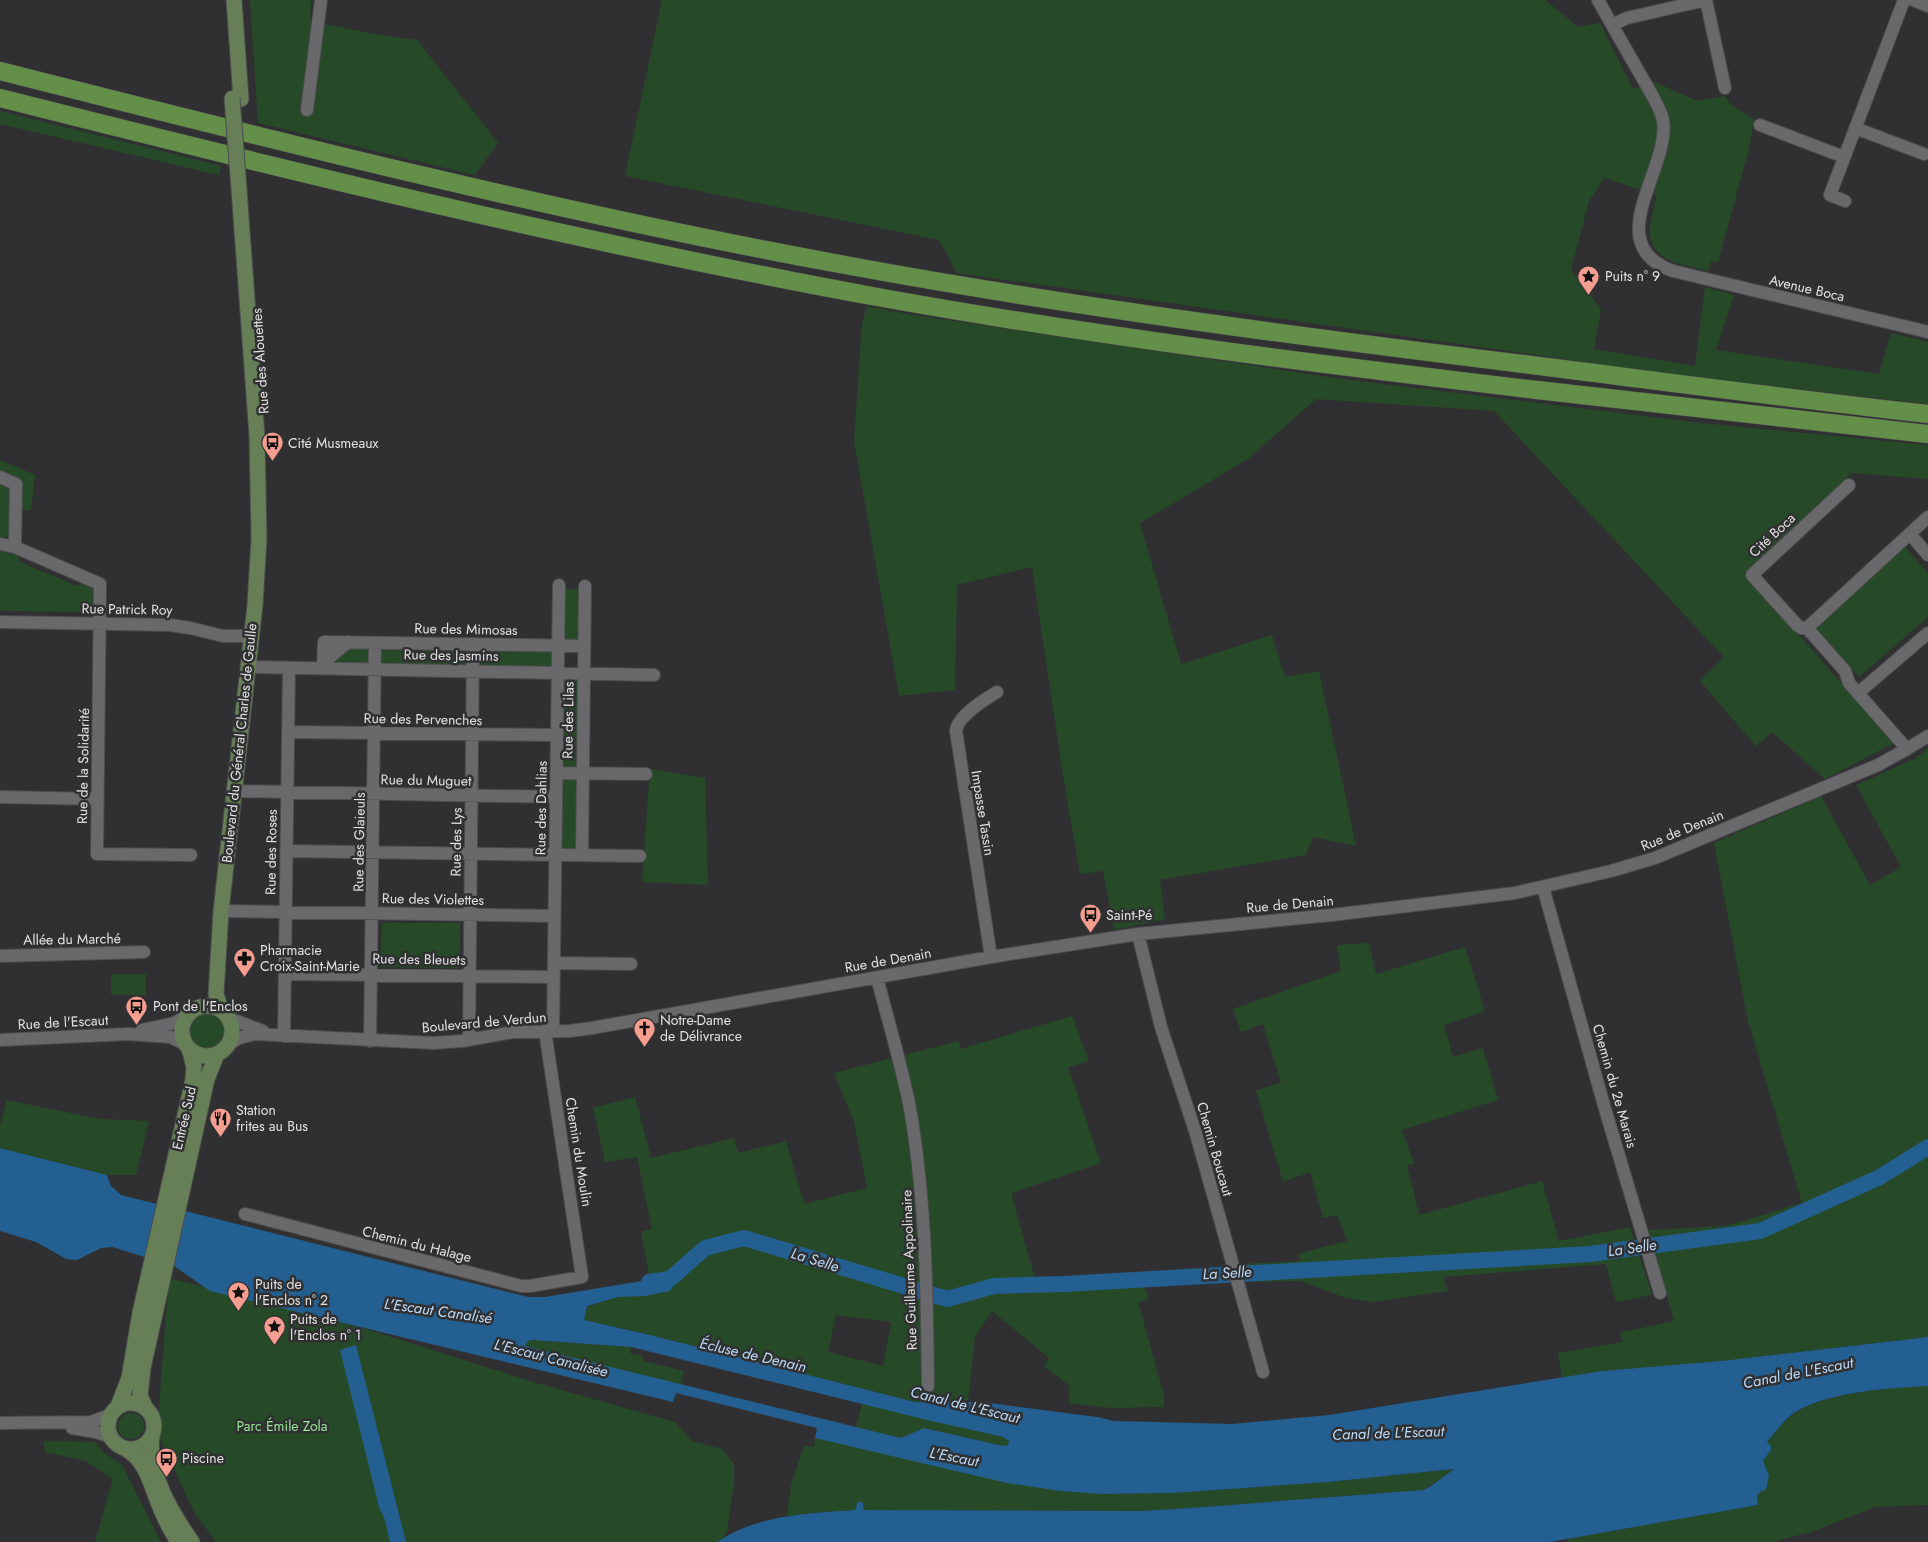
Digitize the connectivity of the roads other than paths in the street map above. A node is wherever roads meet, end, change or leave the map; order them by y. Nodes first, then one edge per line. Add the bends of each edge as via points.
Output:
1 (226, 0) edge
2 (234, 0) edge
3 (321, 0) edge
4 (1598, 0) edge
5 (1706, 0) edge
6 (1904, 0) edge
7 (1913, 0) edge
8 (1928, 6) edge
9 (1612, 25) junction
10 (0, 71) edge
11 (1725, 88) dead end
12 (0, 98) edge
13 (236, 99) junction
14 (307, 110) dead end
15 (1760, 126) dead end
16 (1855, 128) junction
17 (1927, 150) edge
18 (1844, 157) junction
19 (1845, 201) dead end
20 (1928, 332) edge
21 (1928, 414) edge
22 (1928, 434) edge
23 (0, 477) edge
24 (1849, 485) dead end
25 (1928, 517) edge
26 (1910, 534) junction
27 (0, 544) edge
28 (15, 547) junction
29 (1928, 555) edge
30 (258, 569) joint
31 (559, 585) dead end
32 (585, 586) dead end
33 (0, 622) edge
34 (100, 624) junction
35 (1807, 628) junction
36 (1928, 633) edge
37 (252, 636) junction
38 (348, 642) junction
39 (375, 643) junction
40 (473, 644) junction
41 (558, 645) junction
42 (584, 646) junction
43 (248, 667) junction
44 (289, 668) junction
45 (324, 669) junction
46 (375, 669) junction
47 (474, 670) junction
48 (558, 672) junction
49 (584, 673) junction
50 (654, 674) dead end
51 (997, 692) dead end
52 (1858, 693) junction
53 (288, 732) junction
54 (375, 733) junction
55 (473, 734) junction
56 (557, 735) junction
57 (1928, 736) edge
58 (1908, 749) junction
59 (556, 773) junction
60 (583, 773) junction
61 (646, 774) dead end
62 (235, 791) junction
63 (287, 793) junction
64 (374, 794) junction
65 (472, 796) junction
66 (0, 797) edge
67 (556, 797) junction
68 (97, 799) junction
69 (286, 851) junction
70 (374, 851) junction
71 (471, 853) junction
72 (190, 855) dead end
73 (555, 855) junction
74 (582, 855) junction
75 (640, 856) dead end
76 (1543, 887) junction
77 (221, 911) junction
78 (286, 912) junction
79 (372, 914) junction
80 (470, 915) junction
81 (554, 916) junction
82 (1138, 934) junction
83 (144, 952) dead end
84 (0, 956) edge
85 (991, 957) junction
86 (554, 963) junction
87 (631, 964) dead end
88 (285, 974) junction
89 (371, 974) junction
90 (470, 975) junction
91 (554, 977) junction
92 (877, 978) junction
93 (191, 1013) junction
94 (225, 1014) junction
95 (632, 1021) joint
96 (549, 1031) junction
97 (128, 1034) junction
98 (281, 1035) junction
99 (0, 1040) edge
100 (469, 1040) junction
101 (370, 1041) junction
102 (229, 1044) junction
103 (187, 1046) junction
104 (216, 1054) junction
105 (174, 1191) junction
106 (245, 1214) dead end
107 (156, 1274) junction
108 (582, 1277) joint
109 (1660, 1294) dead end
110 (1263, 1372) dead end
111 (928, 1386) dead end
112 (144, 1407) junction
113 (114, 1411) junction
114 (5, 1424) edge
115 (152, 1436) junction
116 (110, 1438) junction
117 (126, 1449) junction
118 (178, 1542) edge
119 (192, 1542) edge

1 - 13 main road
2 - 13 main road
3 - 14 street
4 - 9 street, Avenue Boca
5 - 9 street via 1627,18
5 - 11 street
6 - 16 street
7 - 8 street
9 - 20 street, Avenue Boca via 1662,118 1663,136 1638,234 1642,247 1652,260 1679,273
10 - 21 highway via 501,194 930,280 1238,328
12 - 22 highway via 533,227 903,301 1267,358
13 - 30 main road, Rue des Alouettes, bridge via 258,450
15 - 18 street
16 - 17 street
16 - 18 street
18 - 19 street via 1830,195
23 - 28 street via 16,484
24 - 35 street, Cité Boca via 1752,575 1797,625
25 - 26 street
26 - 29 street
26 - 35 street
27 - 28 street
28 - 34 street, Rue de la Solidarité via 100,584
30 - 37 main road, Boulevard du Général Charles de Gaulle
31 - 41 street, Rue des Dahlias
32 - 42 street, Rue des Lilas
33 - 34 street, Rue Patrick Roy
34 - 37 street, Rue Patrick Roy via 178,625 218,635
34 - 68 street, Rue de la Solidarité
35 - 52 street, Cité Boca via 1847,673 1848,681
36 - 52 street
37 - 43 main road, Boulevard du Général Charles de Gaulle
38 - 39 street, Rue des Mimosas
38 - 45 street via 330,657
38 - 45 street, Rue des Mimosas via 324,642
39 - 40 street, Rue des Mimosas
39 - 46 street, Rue des Glaieuls
40 - 41 street, Rue des Mimosas
40 - 47 street, Rue des Lys
41 - 42 street, Rue des Mimosas
41 - 48 street, Rue des Dahlias
42 - 49 street, Rue des Lilas
43 - 44 street, Rue des Jasmins
43 - 62 main road, Boulevard du Général Charles de Gaulle
44 - 45 street, Rue des Jasmins
44 - 53 street, Rue des Roses
45 - 46 street, Rue des Jasmins
46 - 47 street, Rue des Jasmins
46 - 54 street, Rue des Glaieuls
47 - 48 street, Rue des Jasmins
47 - 55 street, Rue des Lys
48 - 49 street, Rue des Jasmins
48 - 56 street, Rue des Dahlias
49 - 50 street, Rue des Jasmins
49 - 60 street, Rue des Lilas
51 - 85 street, Impasse Tassin via 962,718 956,731
52 - 58 street, Cité Boca
53 - 54 street, Rue des Pervenches
53 - 63 street, Rue des Roses
54 - 55 street, Rue des Pervenches
54 - 64 street, Rue des Glaieuls
55 - 56 street, Rue des Pervenches
55 - 65 street, Rue des Lys
56 - 59 street, Rue des Dahlias
57 - 58 street, Rue de Denain
58 - 76 street, Rue de Denain via 1860,773 1676,850 1611,871
59 - 60 street
59 - 67 street, Rue des Dahlias
60 - 61 street
60 - 74 street, Rue des Lilas
62 - 63 street, Rue du Muguet
62 - 77 main road, Boulevard du Général Charles de Gaulle
63 - 64 street, Rue du Muguet
63 - 69 street, Rue des Roses
64 - 65 street, Rue du Muguet
64 - 70 street, Rue des Glaieuls
65 - 67 street, Rue du Muguet
65 - 71 street, Rue des Lys
66 - 68 street
67 - 73 street, Rue des Dahlias
68 - 72 street, Rue de la Solidarité via 97,854
69 - 70 street
69 - 78 street, Rue des Roses
70 - 71 street
70 - 79 street, Rue des Glaieuls
71 - 73 street
71 - 80 street, Rue des Lys
73 - 74 street
73 - 81 street, Rue des Dahlias
74 - 75 street
76 - 82 street, Rue de Denain via 1474,899
76 - 109 street, Chemin du 2e Marais
77 - 78 street, Rue des Violettes
77 - 93 main road, Boulevard du Général Charles de Gaulle via 206,992
77 - 94 main road, Boulevard du Général Charles de Gaulle via 216,994
78 - 79 street, Rue des Violettes
78 - 88 street, Rue des Roses
79 - 80 street, Rue des Violettes
79 - 89 street, Rue des Glaieuls
80 - 81 street, Rue des Violettes
80 - 90 street, Rue des Lys
81 - 86 street, Rue des Dahlias
82 - 85 street, Rue de Denain
82 - 110 street, Chemin Boucaut
83 - 84 street, Allée du Marché
85 - 92 street, Rue de Denain
86 - 87 street
86 - 91 street, Rue des Dahlias
88 - 89 street, Rue des Bleuets
88 - 98 street, Rue des Roses
89 - 90 street, Rue des Bleuets
89 - 101 street, Rue des Glaieuls
90 - 91 street, Rue des Bleuets
90 - 100 street, Rue des Lys
91 - 96 street, Rue des Dahlias
92 - 95 street, Rue de Denain
92 - 111 street, Rue Guillaume Appolinaire via 911,1114 924,1212
93 - 94 main road via 207,1005
93 - 97 street, Rue de l'Escaut via 174,1023
93 - 103 main road via 181,1031
94 - 98 street, Boulevard de Verdun via 245,1025
94 - 102 main road via 232,1033
95 - 96 street, Boulevard de Verdun via 583,1030
96 - 100 street, Boulevard de Verdun via 506,1033
96 - 108 street, Chemin du Moulin
97 - 99 street, Rue de l'Escaut
97 - 103 street, Rue de l'Escaut via 170,1037
98 - 101 street, Boulevard de Verdun
98 - 102 street, Boulevard de Verdun via 248,1035
100 - 101 street, Boulevard de Verdun via 434,1043
102 - 104 main road
103 - 104 main road via 202,1056
103 - 105 main road, Entrée Sud via 194,1062 194,1074
104 - 105 main road, Entrée Sud
105 - 107 main road
106 - 108 street, Chemin du Halage via 521,1286
107 - 112 main road via 141,1381 140,1395
107 - 113 main road via 128,1378
112 - 113 main road via 132,1402
112 - 115 main road via 154,1422
113 - 114 street via 91,1422
113 - 116 main road via 107,1425
114 - 116 street via 44,1430 80,1429
115 - 117 main road via 143,1446
115 - 119 main road via 151,1450 159,1480
116 - 117 main road
117 - 118 main road via 136,1455 145,1469

